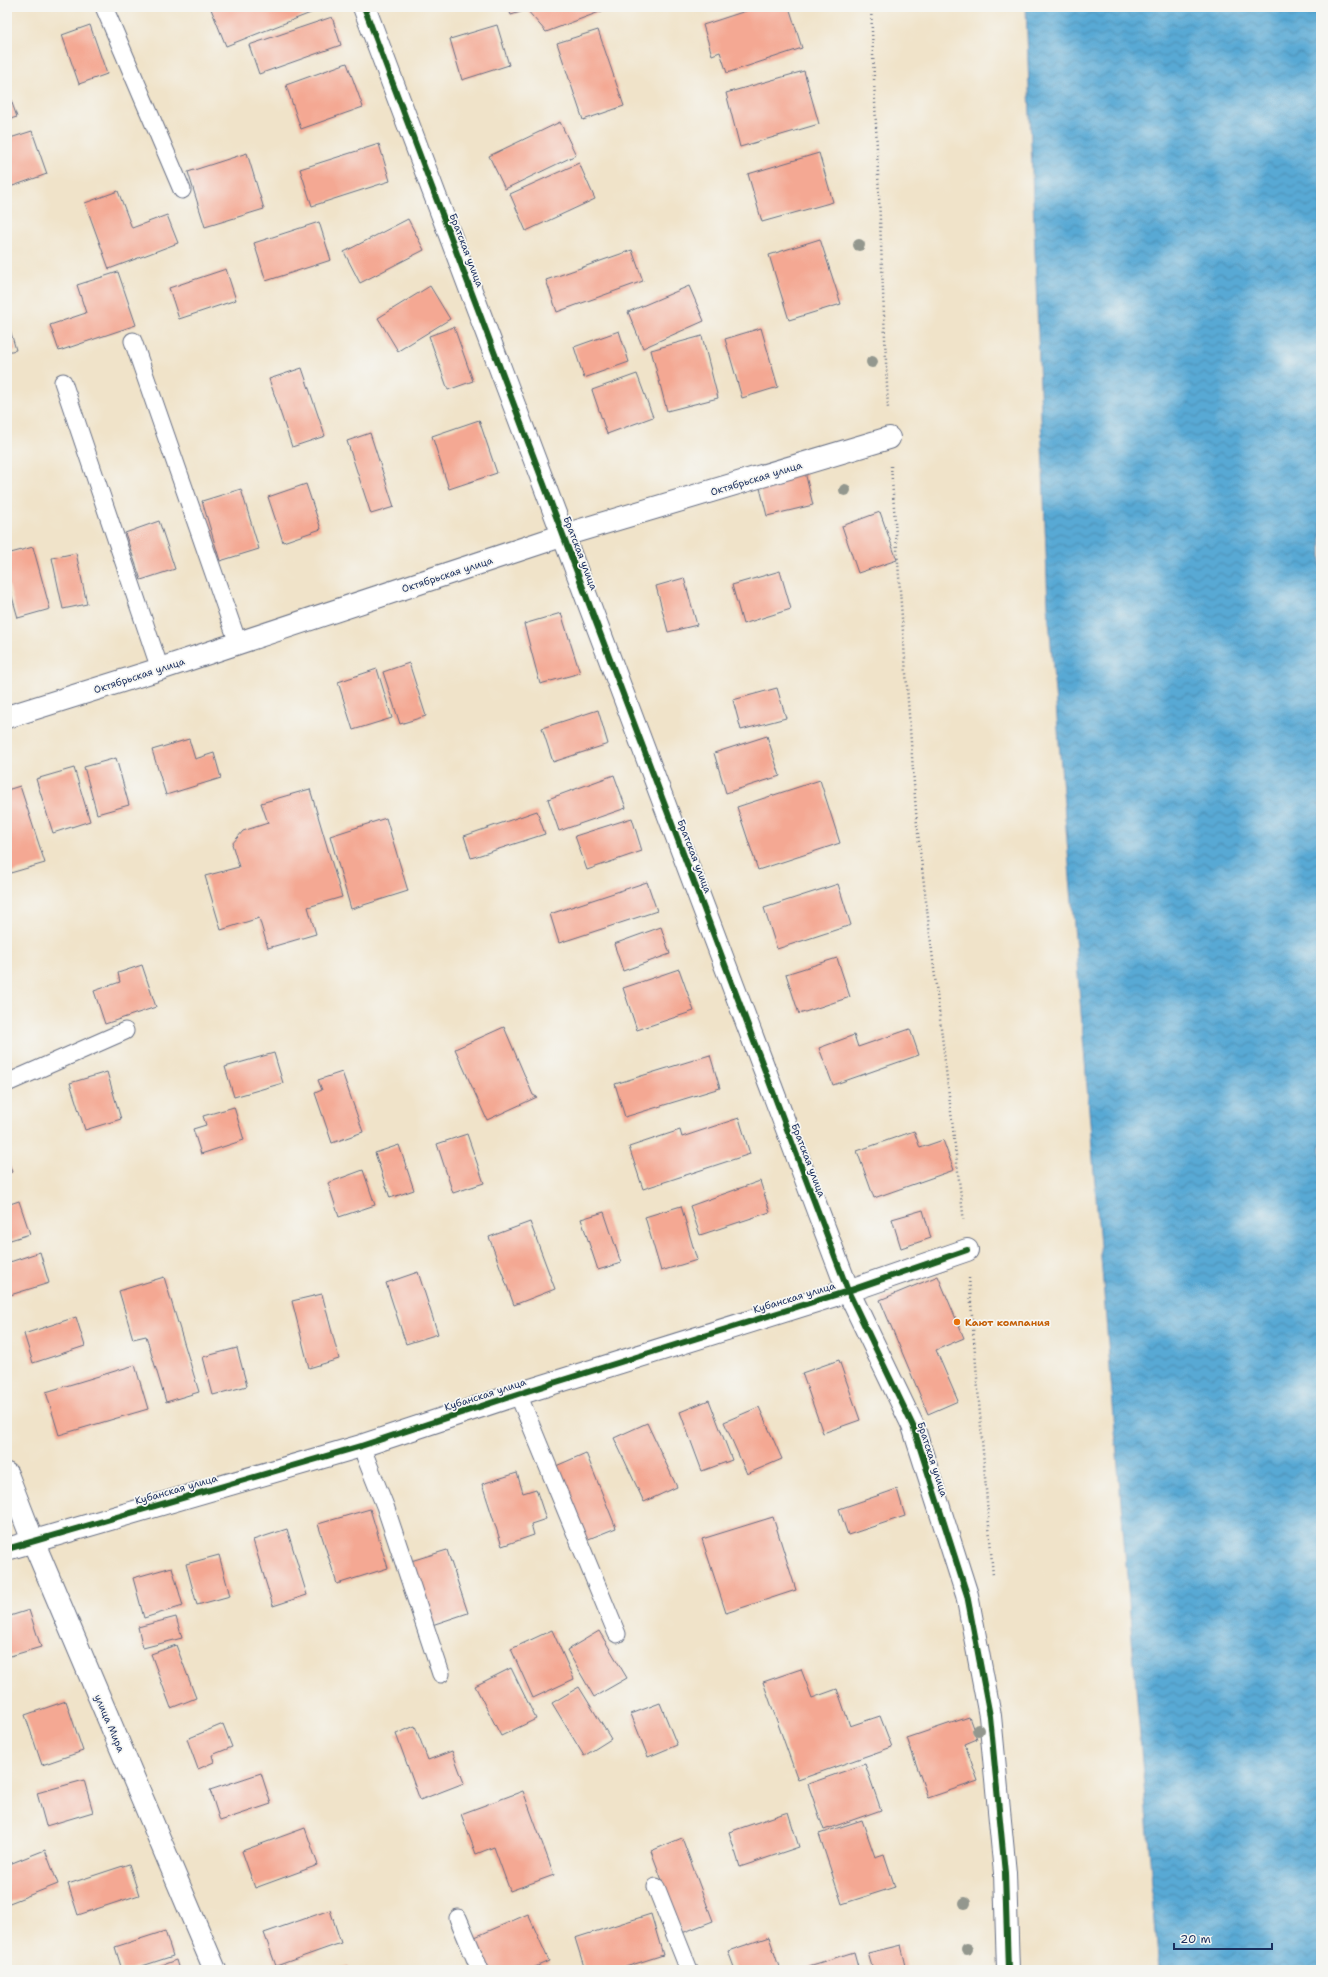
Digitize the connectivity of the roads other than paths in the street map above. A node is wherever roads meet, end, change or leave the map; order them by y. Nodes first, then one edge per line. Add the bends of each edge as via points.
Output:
1 (104, 7) edge
2 (364, 7) edge
3 (182, 190) dead end
4 (133, 341) dead end
5 (63, 382) dead end
6 (889, 438) road end
7 (564, 535) junction
8 (238, 643) junction
9 (160, 669) junction
10 (7, 717) edge
11 (125, 1031) dead end
12 (7, 1083) edge
13 (967, 1250) road end
14 (848, 1290) junction
15 (518, 1394) junction
16 (361, 1446) junction
17 (7, 1474) edge
18 (33, 1541) junction
19 (7, 1549) edge
20 (617, 1634) dead end
21 (441, 1674) dead end
22 (656, 1887) dead end
23 (458, 1918) dead end
24 (215, 1970) edge
25 (480, 1970) edge
26 (689, 1970) edge
27 (1008, 1970) edge

1 - 3 lane
2 - 7 street, Братская улица
4 - 8 lane
5 - 9 lane
6 - 7 street, Октябрьская улица
7 - 8 street, Октябрьская улица
7 - 14 street, Братская улица
8 - 9 street, Октябрьская улица
9 - 10 street, Октябрьская улица
11 - 12 lane
13 - 14 street, Кубанская улица
14 - 15 street, Кубанская улица
14 - 27 street, Братская улица via 913,1426 967,1595 990,1716 1005,1873
15 - 16 street, Кубанская улица
15 - 20 lane
16 - 18 street, Кубанская улица
16 - 21 lane via 386,1506
17 - 18 street, улица Мира
18 - 19 street, Кубанская улица
18 - 24 street, улица Мира
22 - 26 lane
23 - 25 lane

